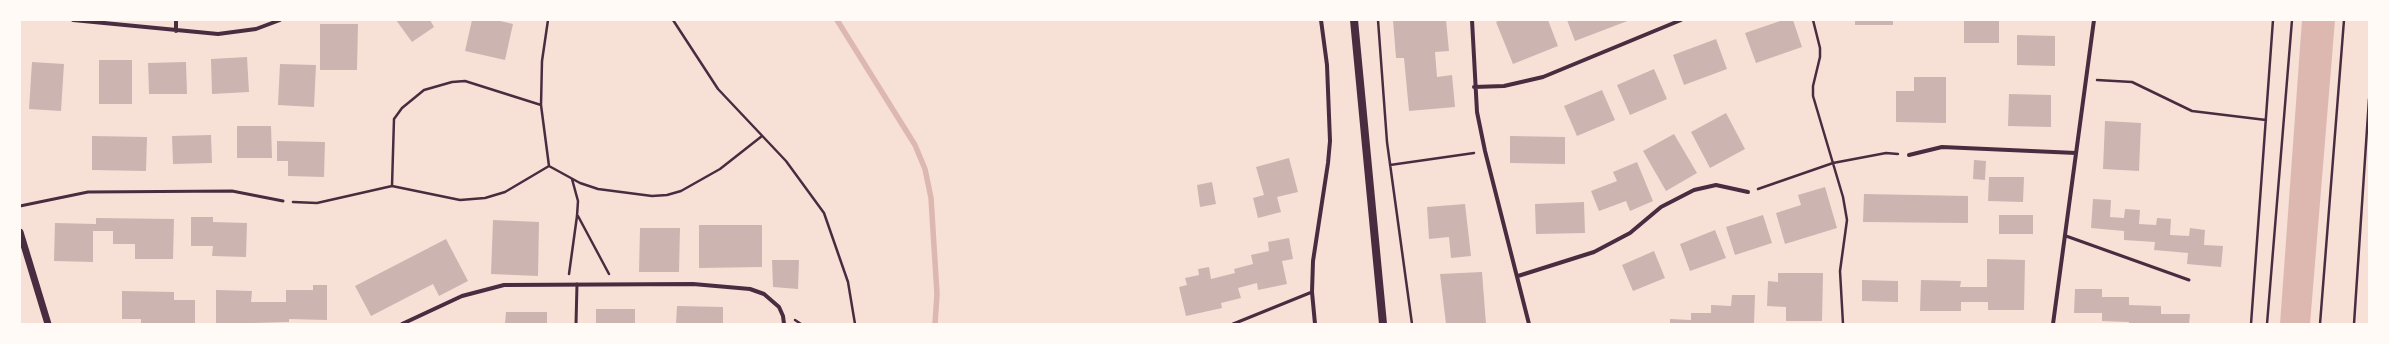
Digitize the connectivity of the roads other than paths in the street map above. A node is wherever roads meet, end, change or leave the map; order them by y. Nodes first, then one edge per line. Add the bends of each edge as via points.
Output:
1 (73, 20) edge
2 (176, 20) edge
3 (280, 20) edge
4 (1321, 20) edge
5 (1354, 20) edge
6 (1472, 20) edge
7 (1681, 20) edge
8 (2094, 20) edge
9 (176, 31) junction
10 (1474, 87) junction
11 (2076, 153) junction
12 (1909, 154) road end
13 (1748, 192) road end
14 (283, 200) road end
15 (20, 206) edge
16 (20, 232) edge
17 (2066, 236) junction
18 (1518, 276) junction
19 (2189, 280) dead end
20 (577, 284) junction
21 (1312, 292) junction
22 (48, 324) edge
23 (402, 324) edge
24 (576, 324) edge
25 (784, 324) edge
26 (1233, 324) edge
27 (1315, 324) edge
28 (1383, 324) edge
29 (1529, 324) edge
30 (2054, 324) edge

1 - 9 street
2 - 9 street
3 - 9 street via 238,33
4 - 21 street via 1327,65 1330,141 1312,261
5 - 28 main road
6 - 10 street
7 - 10 street via 1543,78 1504,86
8 - 11 street
10 - 18 street via 1485,151
11 - 12 street via 1942,147
11 - 17 street
13 - 18 street via 1716,185 1694,190 1662,207 1630,233 1601,249
14 - 15 lane via 232,191 88,192
16 - 22 street
17 - 19 lane
17 - 30 street
18 - 29 street
20 - 23 street via 504,285 479,290
20 - 24 lane
20 - 25 street via 693,284 750,289 773,300 783,316
21 - 26 lane
21 - 27 street

